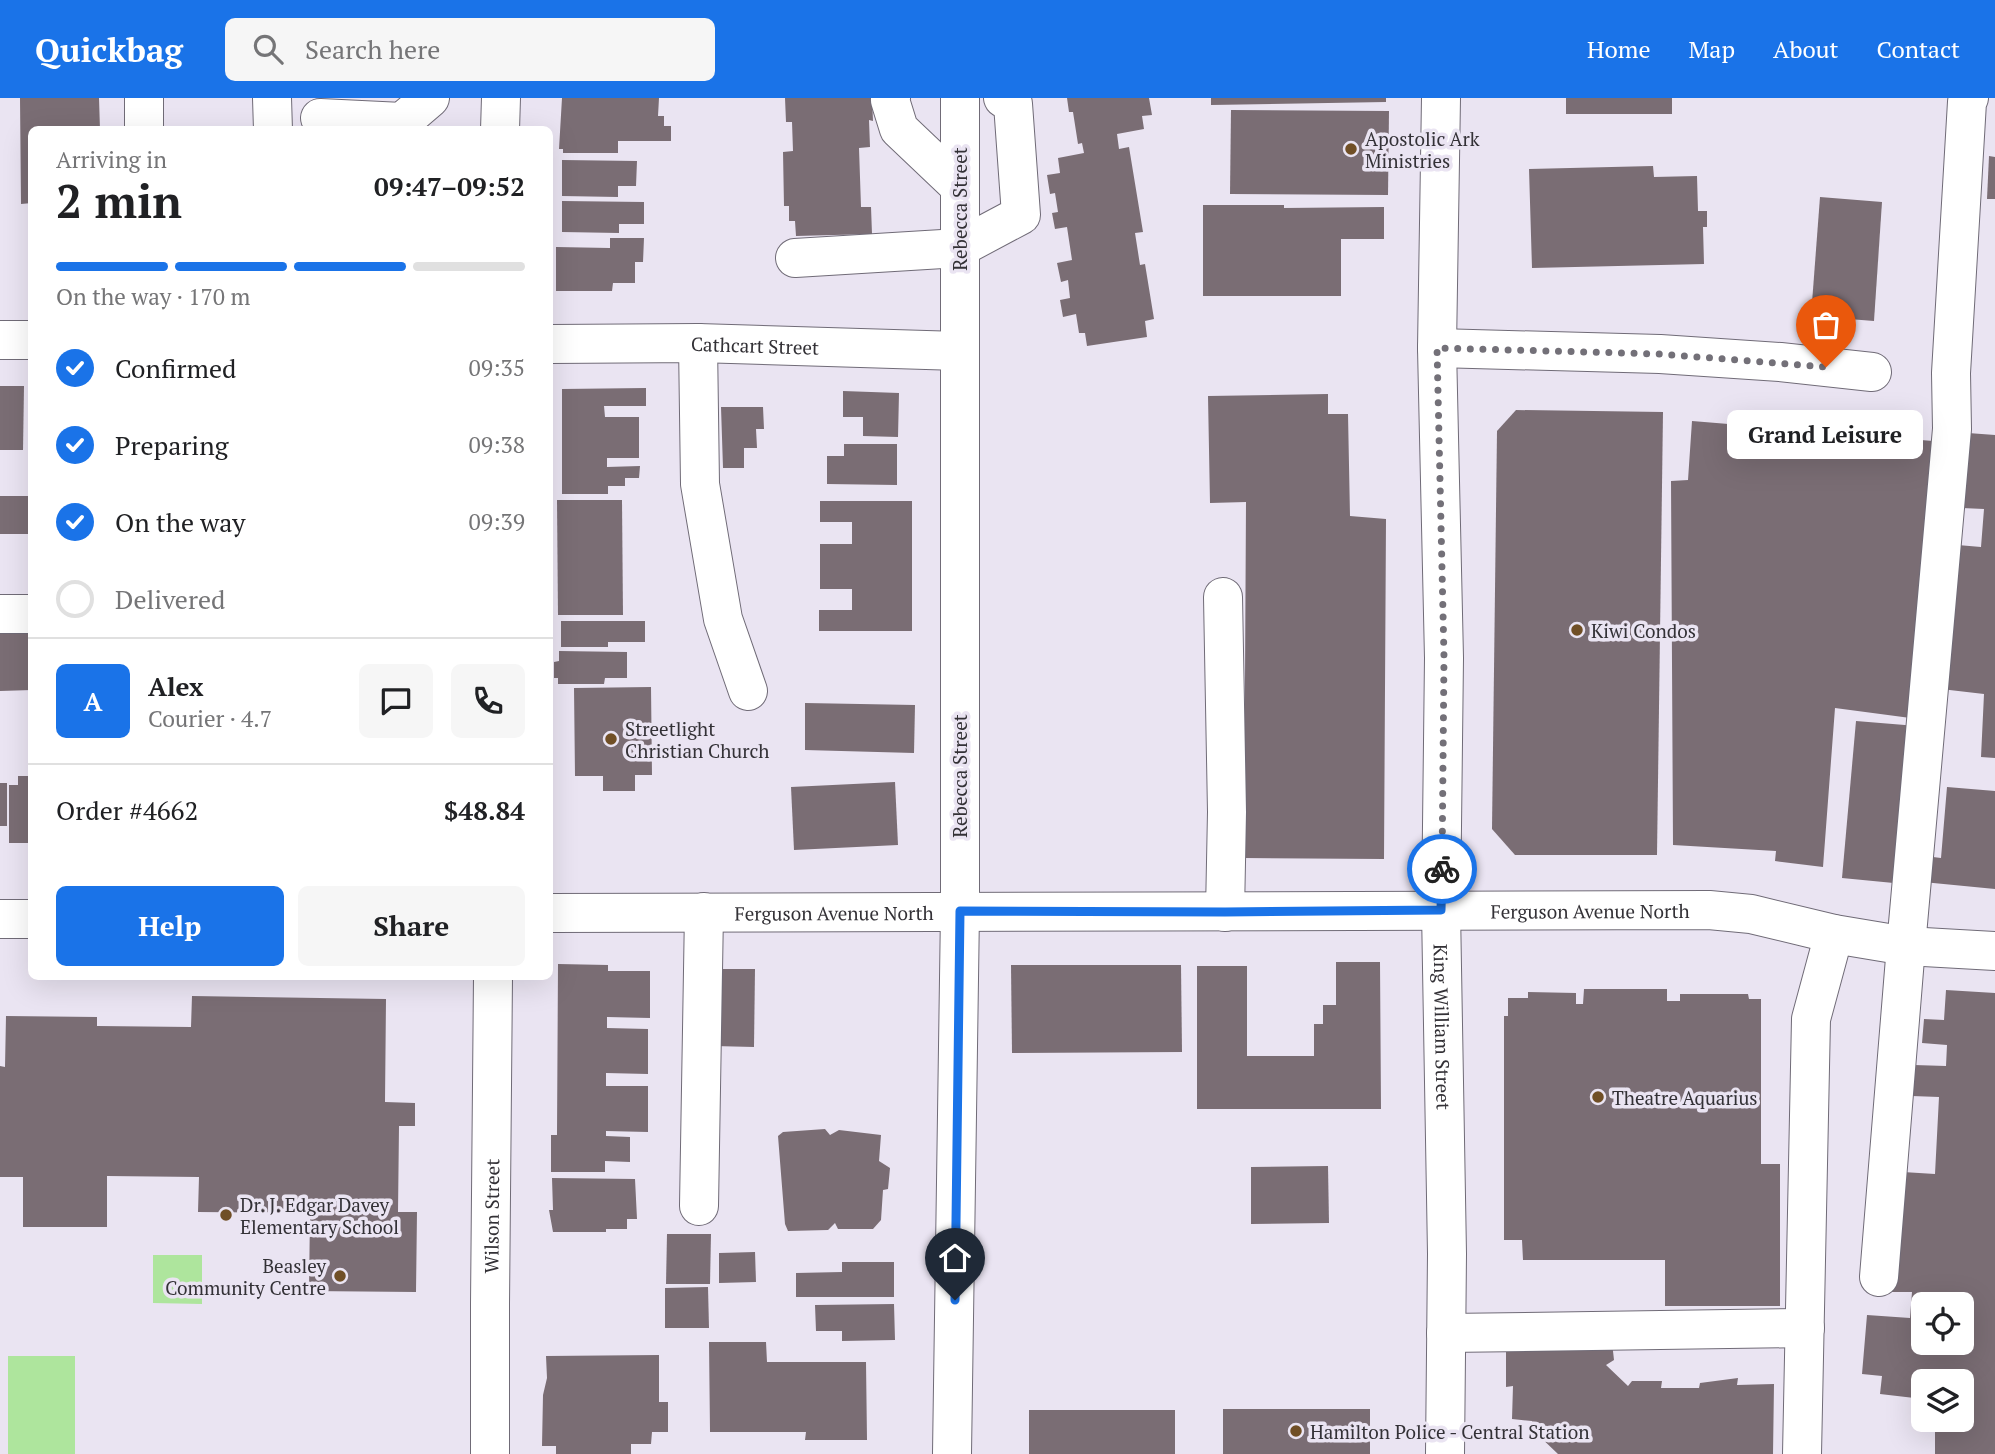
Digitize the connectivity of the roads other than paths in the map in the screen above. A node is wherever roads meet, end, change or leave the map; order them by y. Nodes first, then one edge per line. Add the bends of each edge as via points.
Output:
1 (144, 98) edge
2 (272, 98) edge
3 (430, 98) edge
4 (501, 98) edge
5 (891, 98) edge
6 (960, 98) edge
7 (1003, 98) edge
8 (1441, 98) edge
9 (1969, 98) edge
10 (320, 118) dead end
11 (144, 126) edge
12 (272, 126) edge
13 (500, 126) edge
14 (959, 186) junction
15 (959, 248) junction
16 (795, 258) dead end
17 (0, 340) edge
18 (28, 340) edge
19 (698, 343) junction
20 (553, 344) edge
21 (1437, 348) junction
22 (958, 351) junction
23 (1872, 372) dead end
24 (1223, 597) dead end
25 (0, 614) edge
26 (28, 614) edge
27 (748, 691) dead end
28 (1441, 910) junction
29 (960, 911) junction
30 (704, 912) junction
31 (1225, 912) junction
32 (553, 913) edge
33 (0, 919) edge
34 (28, 919) edge
35 (1834, 934) junction
36 (1906, 946) junction
37 (1995, 951) edge
38 (494, 980) edge
39 (699, 1206) dead end
40 (1879, 1277) dead end
41 (1805, 1328) junction
42 (1446, 1333) junction
43 (491, 1454) edge
44 (953, 1454) edge
45 (1445, 1454) edge
46 (1802, 1454) edge

1 - 11 street
2 - 12 street
3 - 10 street via 402,122
4 - 13 street
5 - 14 street via 900,130
6 - 14 street, Rebecca Street
7 - 15 street via 1013,104 1021,215
8 - 21 street, King William Street
9 - 36 street via 1951,373 1952,429
14 - 15 street, Rebecca Street
15 - 16 street
15 - 22 street, Rebecca Street
17 - 18 street
19 - 20 street, Cathcart Street
19 - 22 street, Cathcart Street
19 - 27 street via 700,484 723,619
21 - 23 street via 1660,354
21 - 28 street, King William Street via 1444,657
22 - 29 street, Rebecca Street
24 - 31 street
25 - 26 street
28 - 31 street, Ferguson Avenue North
28 - 35 street, Ferguson Avenue North via 1709,910 1751,914
28 - 42 street, King William Street
29 - 30 street, Ferguson Avenue North
29 - 31 street, Ferguson Avenue North
29 - 44 street, Rebecca Street
30 - 32 street, Ferguson Avenue North
30 - 39 street
33 - 34 street
35 - 36 street, Ferguson Avenue North
35 - 41 street via 1811,1019
36 - 37 street, Ferguson Avenue North
36 - 40 street
38 - 43 street, Wilson Street
41 - 42 street
41 - 46 street
42 - 45 street, King William Street

